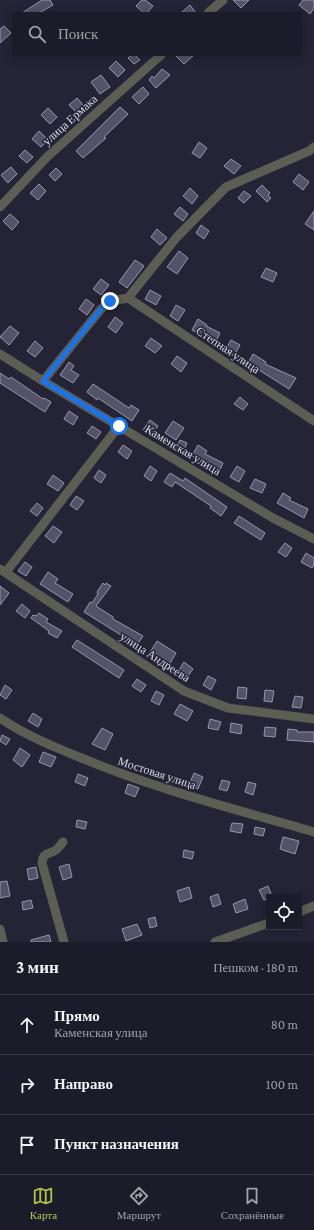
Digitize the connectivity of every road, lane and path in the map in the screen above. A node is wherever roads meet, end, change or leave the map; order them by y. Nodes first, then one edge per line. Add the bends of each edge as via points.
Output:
1 (223, 0) edge
2 (209, 12) edge
3 (160, 56) edge
4 (314, 147) edge
5 (0, 207) edge
6 (128, 298) junction
7 (0, 354) edge
8 (43, 381) junction
9 (314, 422) edge
10 (119, 426) junction
11 (314, 539) edge
12 (3, 571) edge
13 (0, 718) edge
14 (314, 719) edge
15 (314, 832) edge
16 (62, 842) dead end
17 (314, 906) edge
18 (302, 911) edge
19 (266, 924) edge
20 (0, 929) edge
21 (3, 942) edge
22 (64, 942) edge
23 (215, 942) edge

1 - 2 street
3 - 5 street, улица Ермака via 47,157
4 - 6 street via 226,187 176,238
6 - 8 street via 110,301 101,309
6 - 9 street, Степная улица
7 - 8 street, Каменская улица
8 - 10 street, Каменская улица
10 - 11 street, Каменская улица via 273,518
10 - 12 street
12 - 14 street, улица Андреева via 184,691 228,708
13 - 15 street, Мостовая улица via 40,741 119,774
16 - 22 street via 57,850 42,856 42,863
17 - 18 street
19 - 23 street
20 - 21 street

